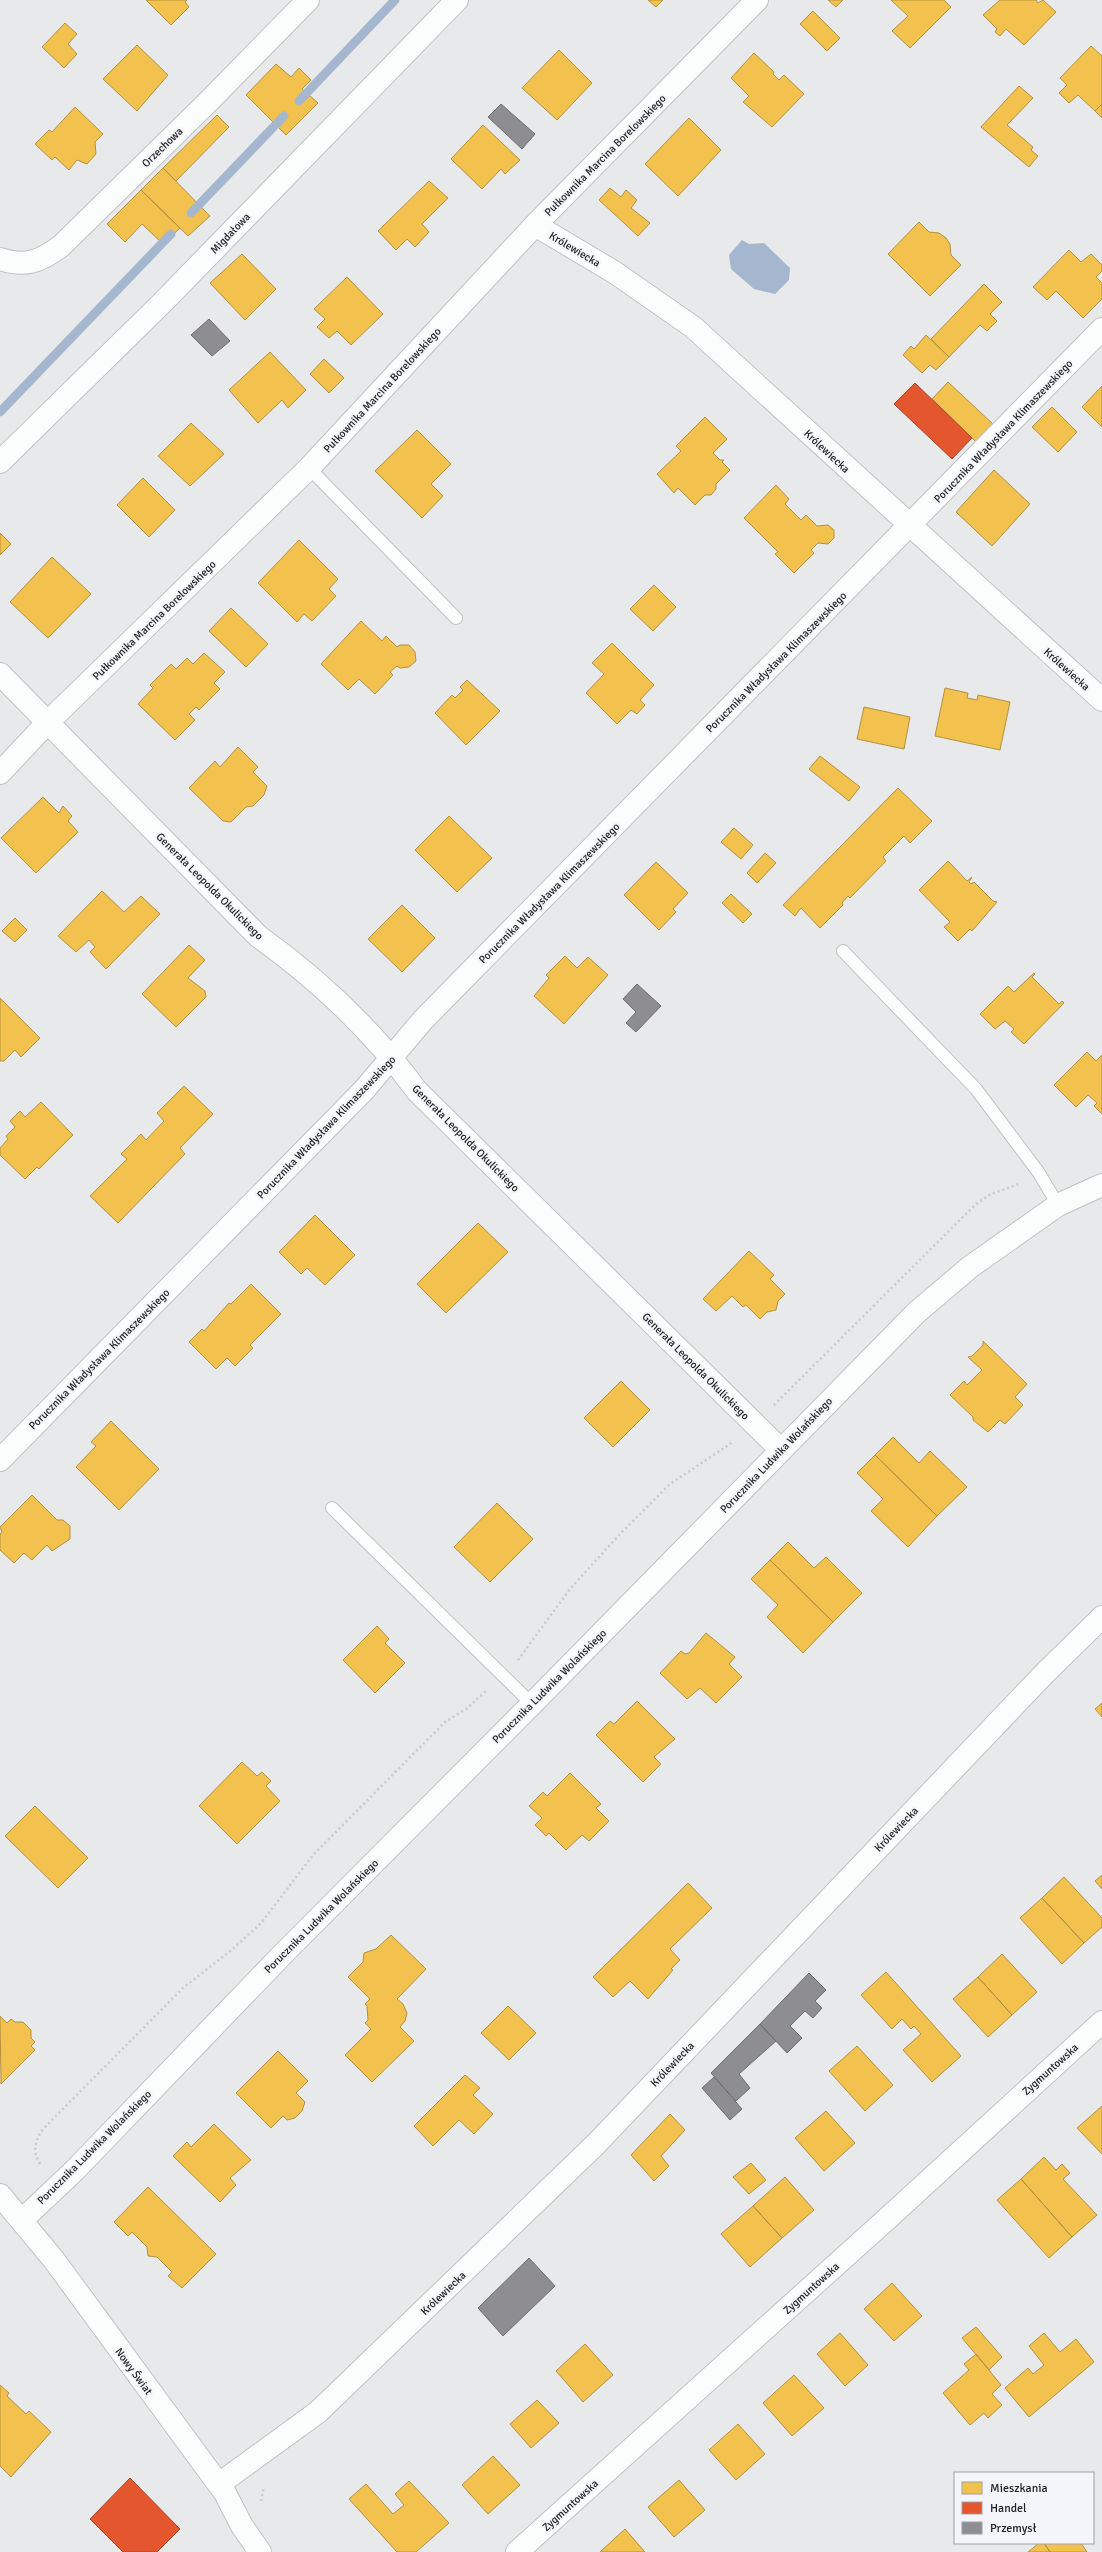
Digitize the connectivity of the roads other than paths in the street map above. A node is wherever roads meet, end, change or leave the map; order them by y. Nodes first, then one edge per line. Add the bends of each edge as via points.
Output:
1 (308, 0) edge
2 (457, 0) edge
3 (757, 0) edge
4 (535, 225) junction
5 (0, 259) edge
6 (1102, 330) edge
7 (0, 462) edge
8 (309, 468) junction
9 (910, 527) junction
10 (456, 618) dead end
11 (0, 674) edge
12 (1102, 700) edge
13 (48, 723) junction
14 (0, 773) edge
15 (843, 951) dead end
16 (393, 1058) junction
17 (1102, 1185) edge
18 (1058, 1204) junction
19 (780, 1449) junction
20 (0, 1460) edge
21 (332, 1508) dead end
22 (1102, 1617) edge
23 (532, 1704) junction
24 (1102, 2022) edge
25 (0, 2195) edge
26 (22, 2220) junction
27 (219, 2484) junction
28 (260, 2552) edge
29 (517, 2552) edge

1 - 5 street, Orzechowa via 61,246 32,263
2 - 7 street, Migdałowa via 163,302
3 - 4 street, Pułkownika Marcina Borelowskiego
4 - 8 street, Pułkownika Marcina Borelowskiego
4 - 9 street, Królewiecka via 614,272 693,327
6 - 9 street, Porucznika Władysława Klimaszewskiego
8 - 10 lane
8 - 13 street, Pułkownika Marcina Borelowskiego
9 - 12 street, Królewiecka
9 - 16 street, Porucznika Władysława Klimaszewskiego via 429,1014
11 - 13 street, Generała Leopolda Okulickiego
13 - 14 street, Pułkownika Marcina Borelowskiego
13 - 16 street, Generała Leopolda Okulickiego via 258,936 292,960
15 - 18 lane via 976,1089 1039,1173
16 - 19 street, Generała Leopolda Okulickiego via 417,1091
16 - 20 street, Porucznika Władysława Klimaszewskiego
17 - 18 street, Porucznika Ludwika Wolańskiego
18 - 19 street, Porucznika Ludwika Wolańskiego via 942,1290
19 - 23 street, Porucznika Ludwika Wolańskiego
21 - 23 lane
22 - 27 street, Królewiecka via 1044,1674 596,2144 318,2412
23 - 26 street, Porucznika Ludwika Wolańskiego via 286,1950 74,2171
24 - 29 street, Zygmuntowska
25 - 26 street, Nowy Świat
26 - 27 street, Nowy Świat
27 - 28 street, Nowy Świat

